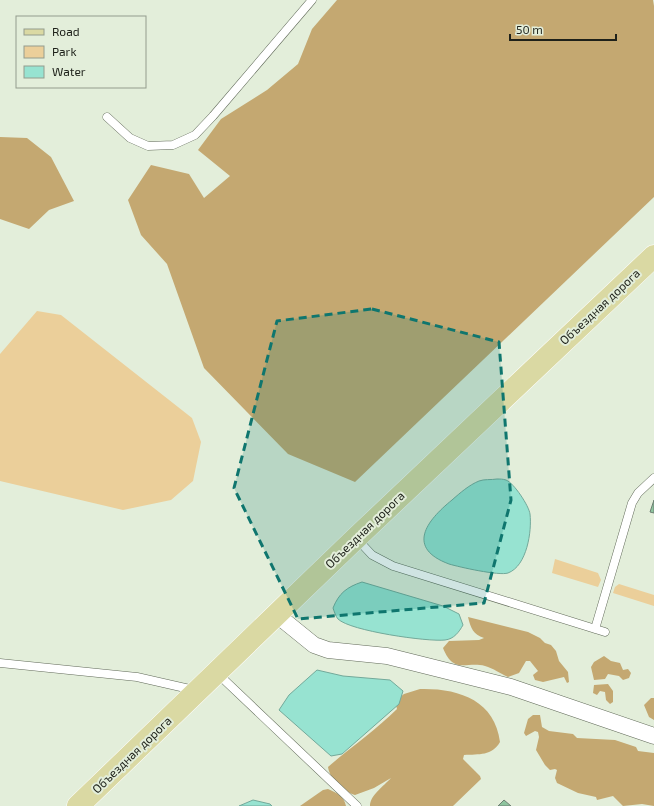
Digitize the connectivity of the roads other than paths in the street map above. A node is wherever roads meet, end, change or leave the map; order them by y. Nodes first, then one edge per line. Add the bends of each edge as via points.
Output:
1 (312, 0) edge
2 (107, 117) dead end
3 (654, 256) edge
4 (654, 478) edge
5 (356, 538) junction
6 (277, 615) junction
7 (594, 629) junction
8 (605, 632) dead end
9 (0, 663) edge
10 (217, 673) junction
11 (198, 692) junction
12 (654, 736) edge
13 (78, 806) edge
14 (357, 806) edge

1 - 2 lane via 195,135 173,145 148,146 130,138
3 - 5 main road, Объездная дорога
4 - 7 lane via 638,492 632,503
5 - 6 main road, Объездная дорога
5 - 7 lane via 372,555 393,566
6 - 10 main road, Объездная дорога
6 - 12 street via 314,645 328,650 387,656 511,687
7 - 8 lane
9 - 11 lane via 137,677
10 - 11 main road, Объездная дорога
10 - 14 lane
11 - 13 main road, Объездная дорога

